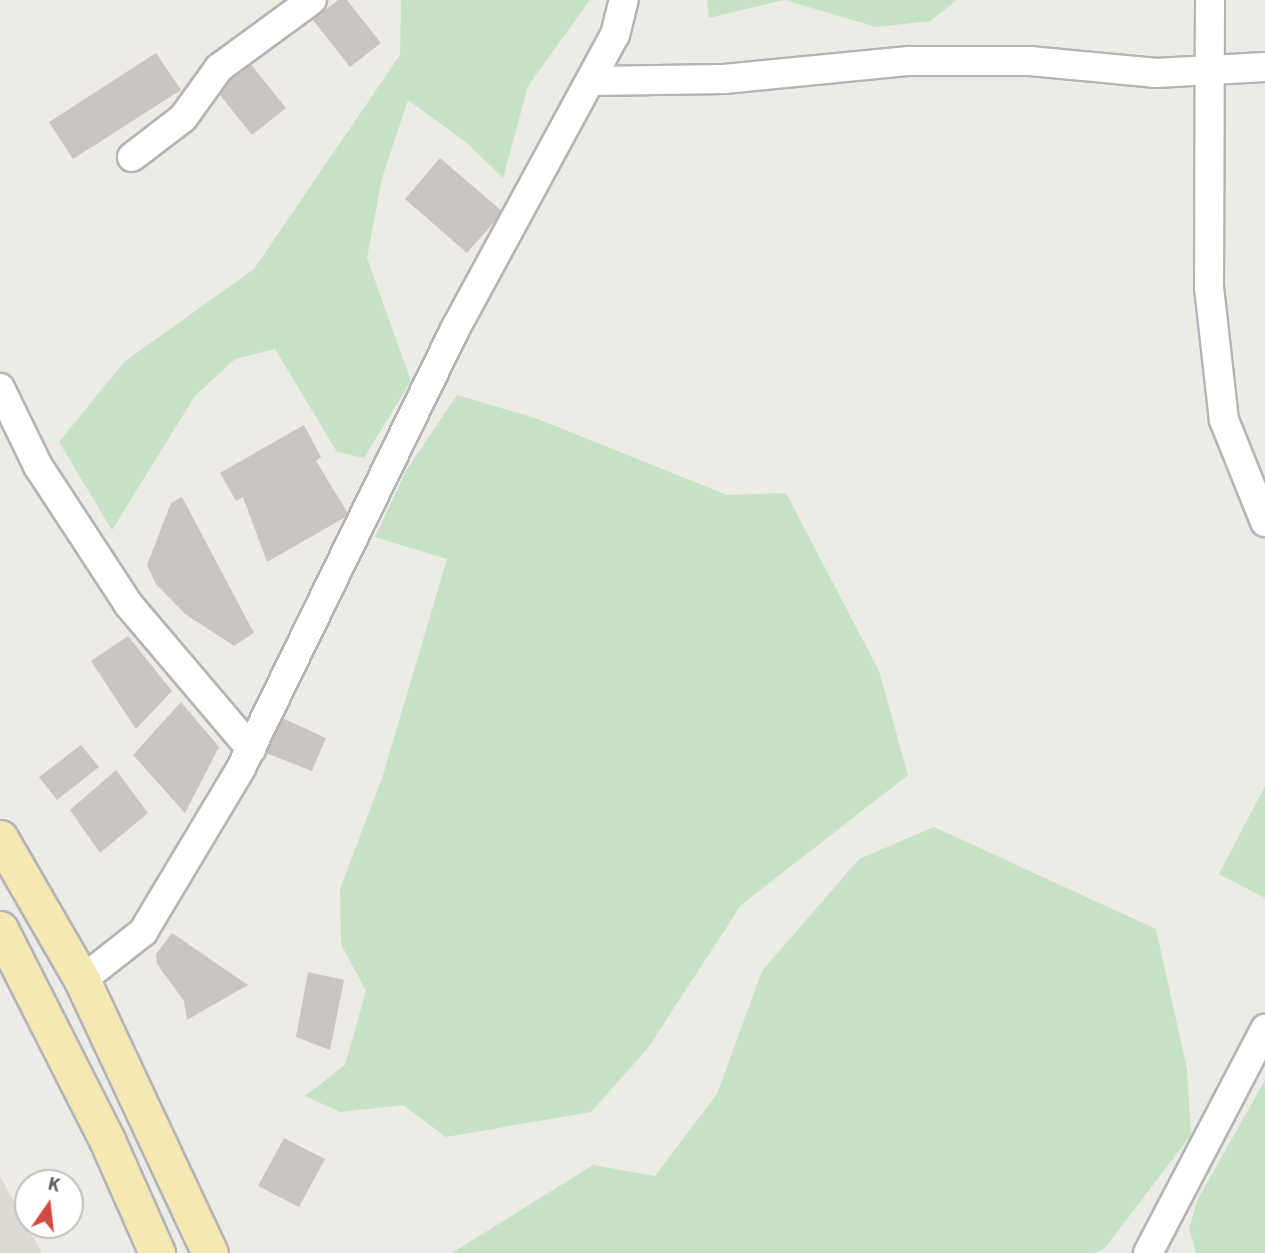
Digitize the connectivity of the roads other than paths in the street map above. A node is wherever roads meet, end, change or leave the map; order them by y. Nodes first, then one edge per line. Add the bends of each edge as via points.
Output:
1 (312, 0) edge
2 (624, 0) edge
3 (1210, 0) edge
4 (1265, 67) edge
5 (1210, 71) junction
6 (591, 81) junction
7 (132, 157) dead end
8 (0, 388) edge
9 (1265, 522) edge
10 (251, 749) junction
11 (0, 838) edge
12 (0, 929) edge
13 (82, 980) junction
14 (1265, 1029) edge
15 (157, 1253) edge
16 (210, 1253) edge
17 (1148, 1253) edge

1 - 7 street via 219,68 183,118
2 - 6 street via 615,35
3 - 5 street
4 - 5 street
5 - 6 street via 909,61 724,79
5 - 9 street via 1209,286 1224,420
6 - 10 street via 454,331
8 - 10 street via 38,466 129,605
10 - 13 street via 143,932
11 - 13 main road
12 - 15 main road via 107,1140
13 - 16 main road
14 - 17 street

